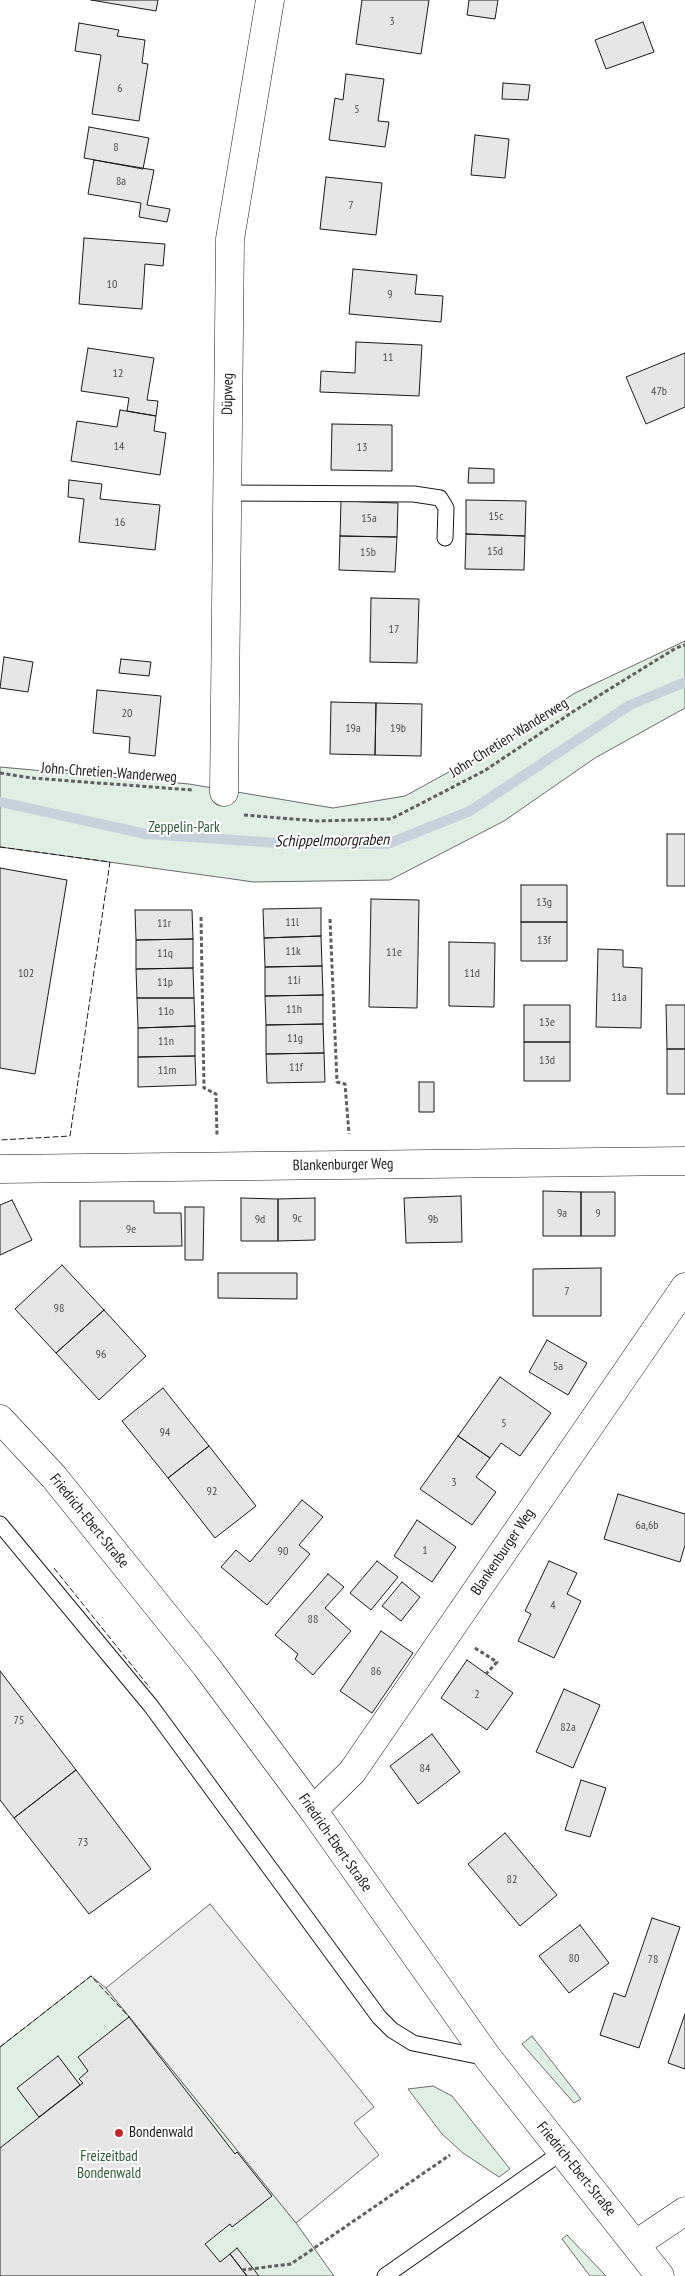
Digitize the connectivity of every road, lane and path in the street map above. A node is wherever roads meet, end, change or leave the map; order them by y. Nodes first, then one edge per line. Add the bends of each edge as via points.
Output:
1 (270, 0) edge
2 (227, 493) junction
3 (445, 538) dead end
4 (685, 645) edge
5 (0, 773) edge
6 (224, 792) junction
7 (201, 917) dead end
8 (330, 919) dead end
9 (685, 1161) edge
10 (351, 1165) junction
11 (217, 1166) junction
12 (0, 1169) edge
13 (685, 1287) edge
14 (0, 1419) edge
15 (0, 1524) edge
16 (450, 1630) junction
17 (486, 1674) dead end
18 (313, 1810) junction
19 (488, 2058) junction
20 (562, 2152) junction
21 (450, 2155) dead end
22 (685, 2211) edge
23 (636, 2244) junction
24 (242, 2270) dead end
25 (385, 2276) edge
26 (660, 2276) edge

1 - 2 street, Düpweg via 230,239
2 - 3 lane via 414,494 440,498 446,508
2 - 6 street, Düpweg
4 - 6 path, John-Chretien-Wanderweg via 574,711 484,771 391,819 317,821 223,814
5 - 6 path, John-Chretien-Wanderweg
7 - 11 path via 204,1088 216,1094
8 - 10 path via 337,1082 345,1084
9 - 10 street, Blankenburger Weg
10 - 11 street, Blankenburger Weg
11 - 12 street, Blankenburger Weg
13 - 16 street, Blankenburger Weg
14 - 18 street, Friedrich-Ebert-Straße via 54,1477 179,1633
15 - 19 lane via 150,1706 379,2017 392,2030 413,2042
16 - 17 path via 497,1662
16 - 18 street, Blankenburger Weg via 352,1772
18 - 19 street, Friedrich-Ebert-Straße
19 - 20 street, Friedrich-Ebert-Straße
20 - 23 street, Friedrich-Ebert-Straße
20 - 25 lane
21 - 24 path via 291,2264
22 - 23 street
23 - 26 street, Friedrich-Ebert-Straße

